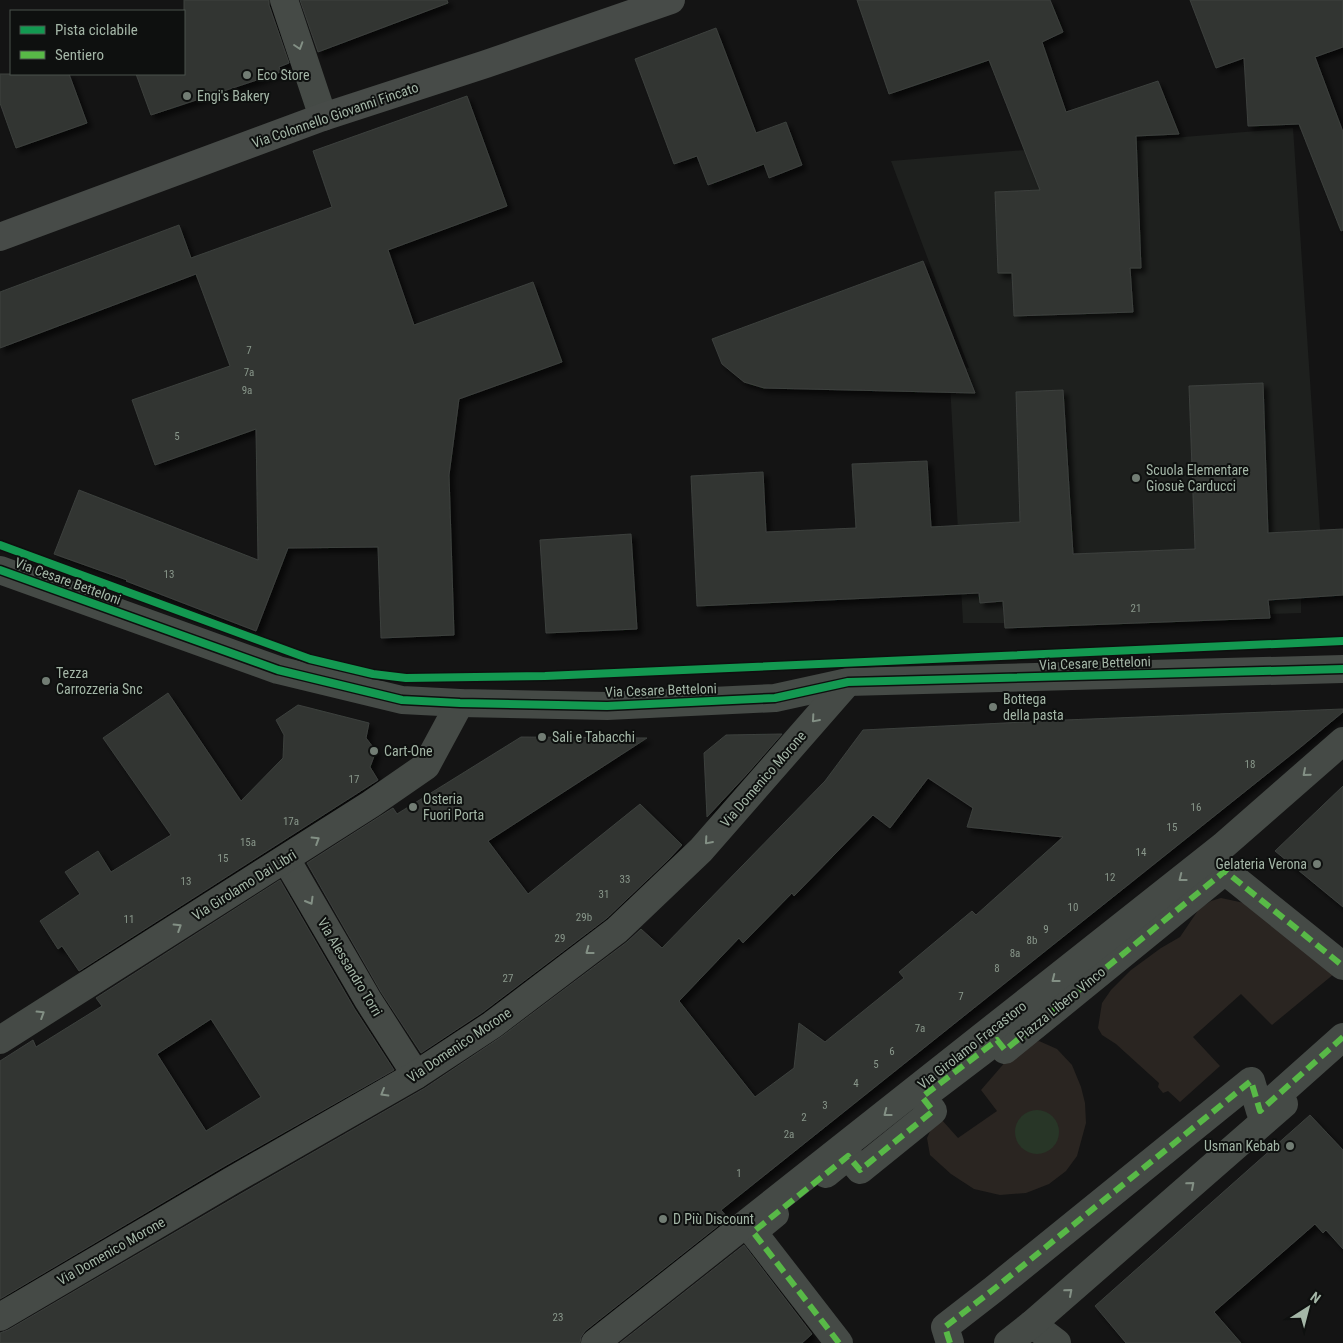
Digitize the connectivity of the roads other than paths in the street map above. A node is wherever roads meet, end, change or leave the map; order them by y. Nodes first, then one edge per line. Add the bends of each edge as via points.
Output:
1 (284, 0) edge
2 (672, 0) edge
3 (323, 118) junction
4 (0, 237) edge
5 (0, 570) edge
6 (1343, 669) edge
7 (848, 682) junction
8 (460, 703) junction
9 (1343, 741) edge
10 (286, 859) junction
11 (1343, 966) edge
12 (1343, 1037) edge
13 (0, 1040) edge
14 (1343, 1052) edge
15 (416, 1075) junction
16 (0, 1317) edge
17 (1032, 1324) junction
18 (595, 1343) edge
19 (839, 1343) edge
20 (950, 1343) edge
21 (1008, 1343) edge
22 (1057, 1343) edge

1 -> 3 street
2 - 3 main road, Via Colonnello Giovanni Fincato
3 - 4 main road, Via Colonnello Giovanni Fincato
5 - 8 street, Via Cesare Betteloni via 278,670 402,700
6 - 7 street, Via Cesare Betteloni
7 - 8 street, Via Cesare Betteloni via 774,698 607,706
7 -> 15 street, Via Domenico Morone via 701,850 617,930 492,1025
10 -> 8 street, Via Girolamo Dai Libri via 426,766
9 -> 18 street, Via Girolamo Fracastoro via 1223,846
13 -> 10 street, Via Girolamo Dai Libri
10 -> 15 street, Via Alessandro Torri
11 - 19 street, Piazza Libero Vinco via 1225,871 1005,1050 997,1040 922,1097 933,1111 860,1170 848,1156 753,1232
12 - 20 street via 1260,1111 1251,1081 945,1327
17 -> 14 street
15 -> 16 street, Via Domenico Morone
17 - 21 street
17 - 22 street

